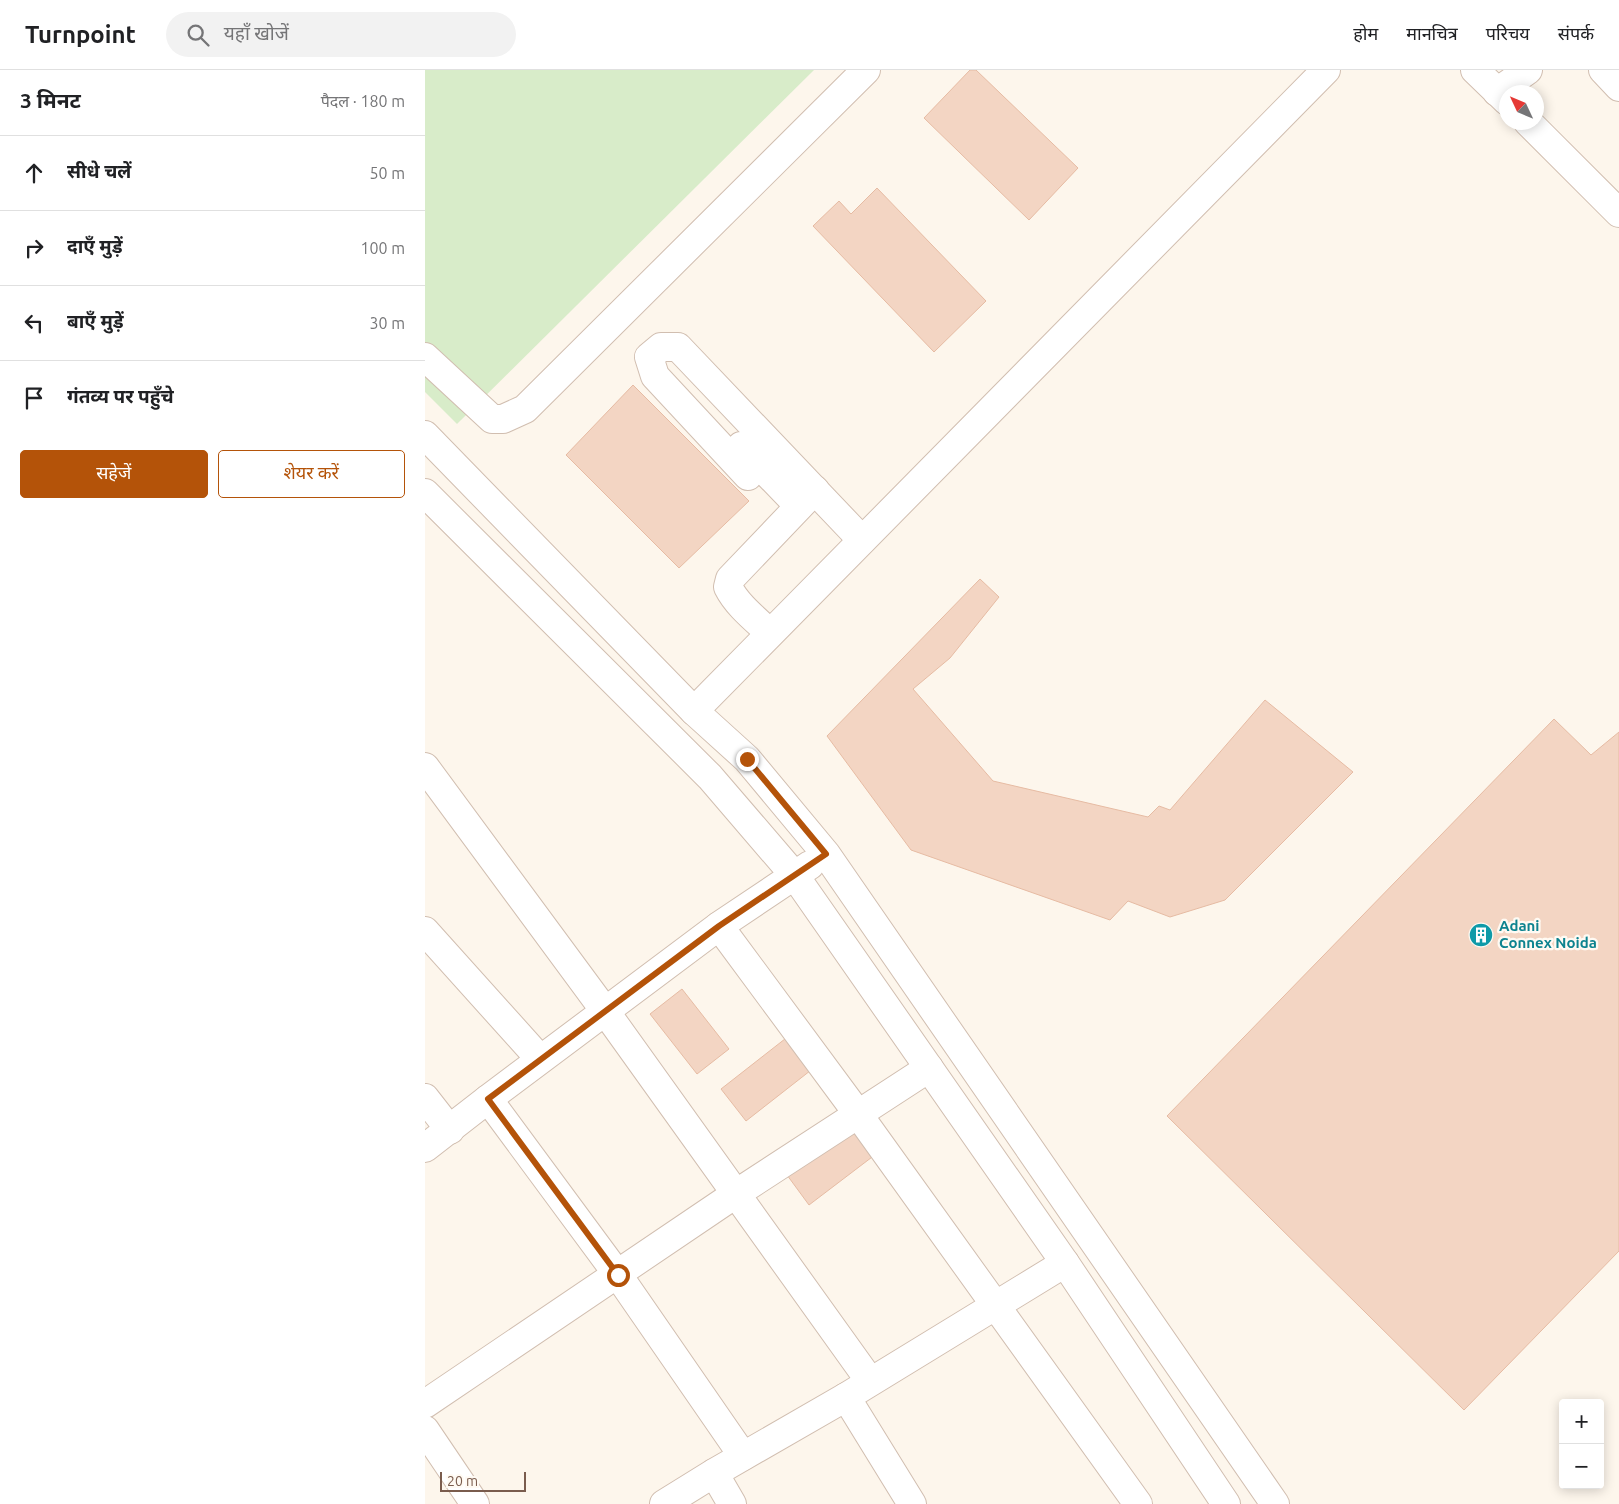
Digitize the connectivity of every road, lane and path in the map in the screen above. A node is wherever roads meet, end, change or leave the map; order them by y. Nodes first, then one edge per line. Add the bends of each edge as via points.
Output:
1 (866, 70) edge
2 (1326, 70) edge
3 (1475, 70) edge
4 (1528, 70) edge
5 (1603, 70) edge
6 (1513, 85) edge
7 (1619, 87) edge
8 (1499, 93) edge
9 (1536, 130) edge
10 (1619, 212) edge
11 (425, 357) edge
12 (689, 392) dead end
13 (425, 435) edge
14 (748, 476) dead end
15 (425, 493) edge
16 (807, 498) junction
17 (862, 540) junction
18 (771, 633) junction
19 (694, 710) junction
20 (425, 767) edge
21 (826, 854) junction
22 (795, 876) junction
23 (719, 926) junction
24 (425, 931) edge
25 (605, 1011) junction
26 (540, 1059) junction
27 (929, 1068) junction
28 (425, 1098) edge
29 (488, 1099) junction
30 (858, 1114) junction
31 (450, 1130) junction
32 (425, 1148) edge
33 (737, 1193) junction
34 (1065, 1264) junction
35 (618, 1275) junction
36 (995, 1305) junction
37 (870, 1381) junction
38 (846, 1397) junction
39 (425, 1404) edge
40 (425, 1430) edge
41 (743, 1456) junction
42 (714, 1473) junction
43 (475, 1504) edge
44 (664, 1504) edge
45 (732, 1504) edge
46 (912, 1504) edge
47 (1138, 1504) edge
48 (1226, 1504) edge
49 (1275, 1504) edge

1 - 11 street via 525,409 503,420 492,419
2 - 17 street
3 - 8 street
4 - 6 street
5 - 7 street
9 - 10 street
12 - 16 street
13 - 19 street
14 - 16 street via 655,376 649,357 661,347 678,347
15 - 22 street via 710,777
16 - 17 street
16 - 18 street via 727,586 748,613
17 - 18 street
18 - 19 street
19 - 21 street via 747,759
20 - 25 street
21 - 22 street
21 - 49 street
22 - 23 street
22 - 27 street
23 - 25 street
23 - 30 street
24 - 26 street
25 - 26 street
25 - 33 street
26 - 29 street
27 - 30 street
27 - 34 street
28 - 31 street
29 - 31 street
29 - 35 street
30 - 33 street
30 - 36 street
31 - 32 street
33 - 35 street
33 - 37 street
34 - 36 street
34 - 48 street
35 - 39 street
35 - 41 street
36 - 37 street
36 - 47 street
37 - 38 street
38 - 41 street
38 - 46 street
40 - 43 street
41 - 42 street
42 - 44 street
42 - 45 street

